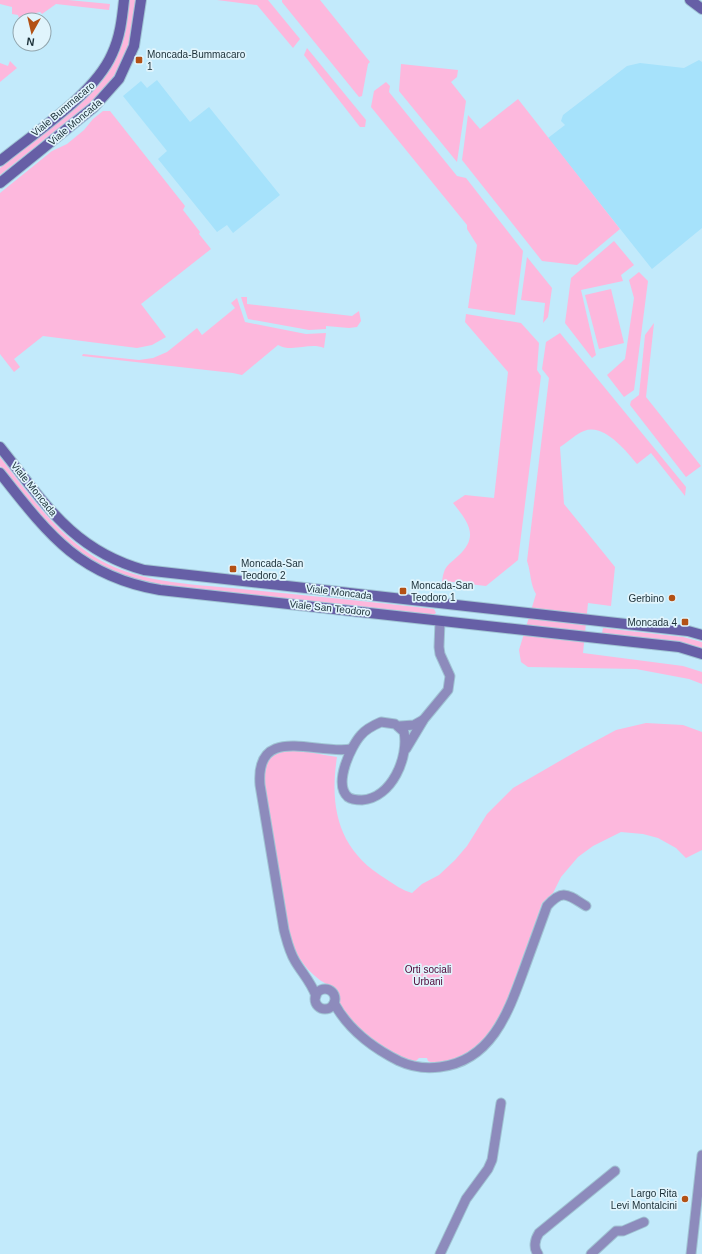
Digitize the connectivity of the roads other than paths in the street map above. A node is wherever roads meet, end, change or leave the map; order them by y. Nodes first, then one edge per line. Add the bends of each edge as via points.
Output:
1 (124, 0) edge
2 (141, 0) edge
3 (690, 0) edge
4 (702, 9) edge
5 (0, 161) edge
6 (0, 183) edge
7 (0, 447) edge
8 (0, 473) edge
9 (442, 604) junction
10 (480, 608) junction
11 (440, 620) junction
12 (479, 625) junction
13 (702, 635) edge
14 (702, 654) edge
15 (424, 719) junction
16 (400, 726) junction
17 (351, 749) junction
18 (327, 750) junction
19 (405, 750) junction
20 (346, 763) junction
21 (586, 906) dead end
22 (307, 977) junction
23 (328, 990) junction
24 (316, 996) junction
25 (334, 1003) junction
26 (327, 1009) junction
27 (349, 1024) junction
28 (502, 1103) dead end
29 (702, 1155) edge
30 (615, 1171) dead end
31 (644, 1222) dead end
32 (440, 1254) edge
33 (538, 1254) edge
34 (591, 1254) edge
35 (691, 1254) edge

1 - 5 main road, Viale Bummacaro via 113,54 98,78 82,95
2 - 6 main road, Viale Moncada via 134,46 119,79 94,107
3 - 4 main road
7 - 9 main road, Viale Moncada via 69,530 101,552 130,566 159,572
8 - 11 main road, Viale San Teodoro via 57,541 82,561 124,582 160,590
9 - 10 main road, Viale Moncada
9 - 11 main road
10 - 12 main road
10 - 13 main road, Viale Moncada via 688,631
11 - 12 main road, Viale San Teodoro
11 - 15 street via 438,647 448,670 450,683 448,690
12 - 14 main road, Viale San Teodoro via 679,647
15 - 16 street via 414,725
15 - 19 street
16 - 17 street via 388,722 372,726
16 - 19 street via 404,732
17 - 18 street
17 - 20 street
18 - 20 street via 341,756
18 - 22 street via 281,746 262,760 259,769 284,930 294,960
19 - 20 street via 392,780 381,791 366,799 354,800 344,792
21 - 27 street via 566,894 561,894 547,906 508,1011 488,1043 466,1060 432,1068 407,1065 384,1053
22 - 23 street
22 - 24 street
23 - 24 street via 323,990
23 - 25 street via 333,993
24 - 26 street via 317,1005
25 - 26 street
25 - 27 street
26 - 27 street
28 - 32 street via 492,1160 466,1198
29 - 35 street
30 - 33 street via 539,1233 535,1245
31 - 34 street via 623,1231 616,1231

